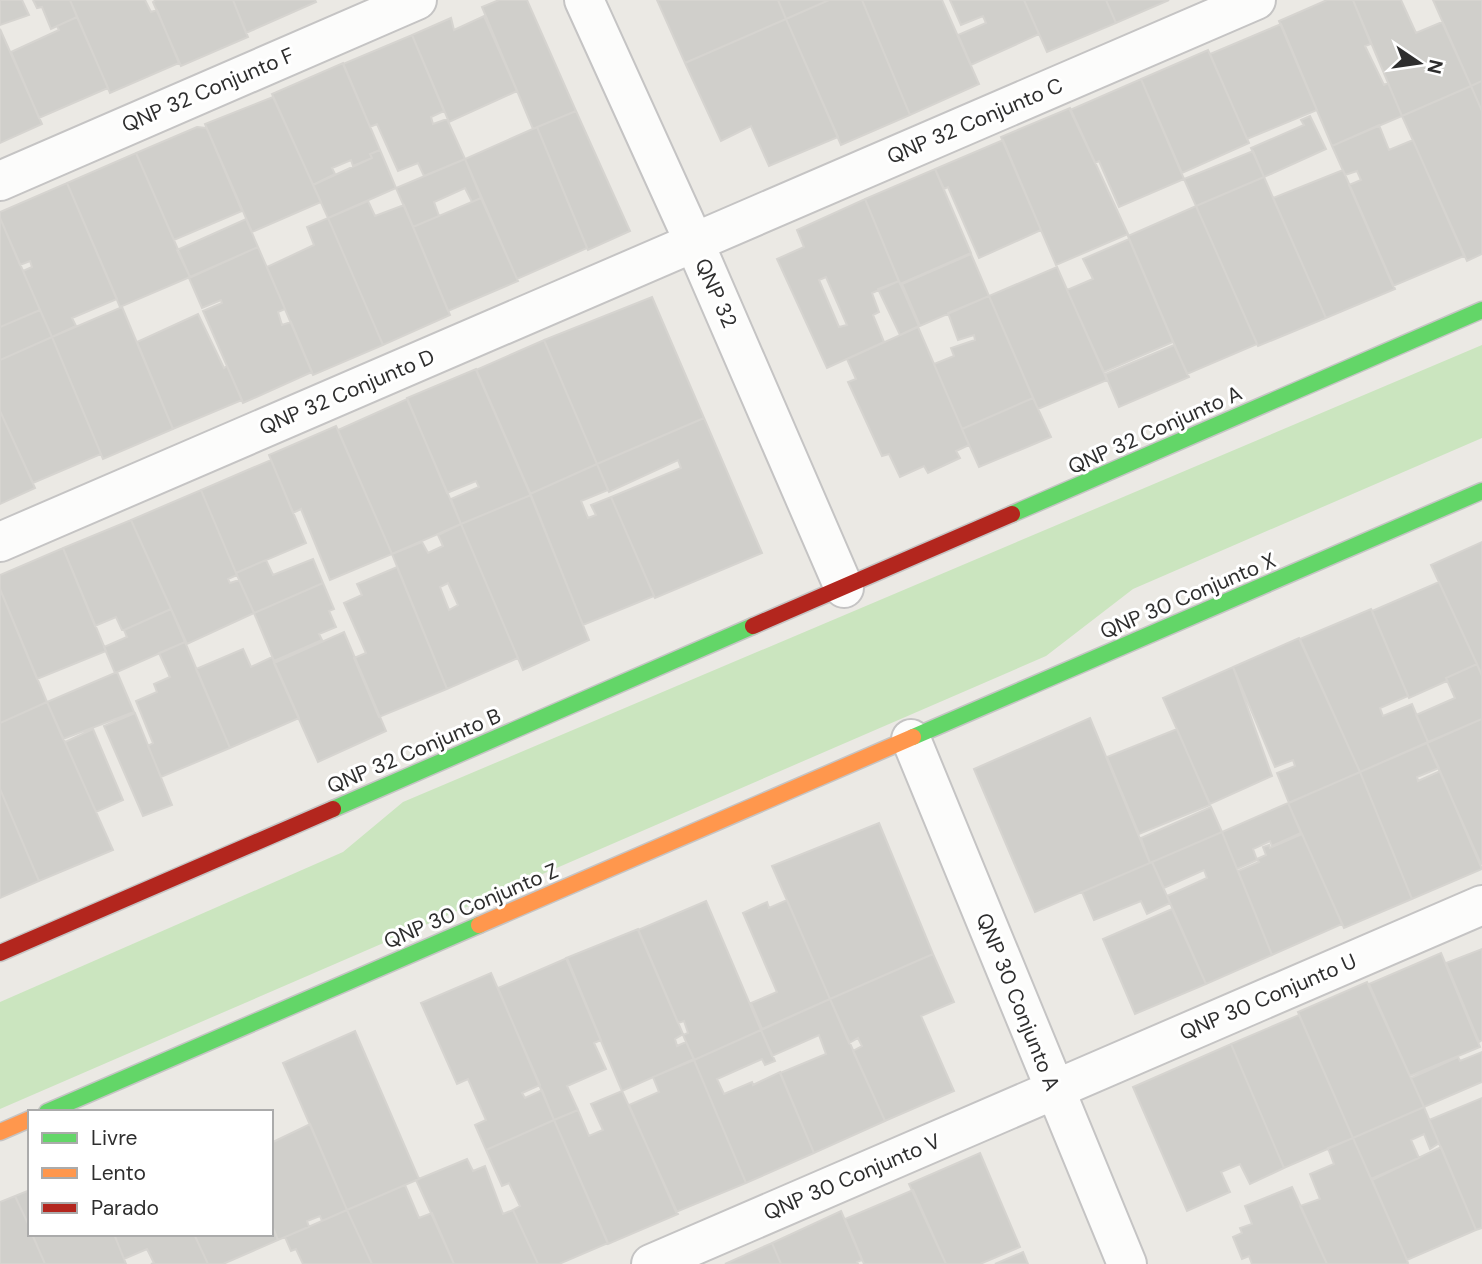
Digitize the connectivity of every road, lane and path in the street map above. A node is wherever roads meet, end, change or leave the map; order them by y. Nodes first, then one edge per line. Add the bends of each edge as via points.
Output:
1 (417, 0) edge
2 (584, 0) edge
3 (1256, 0) edge
4 (0, 181) edge
5 (694, 242) junction
6 (1482, 310) edge
7 (1482, 491) edge
8 (0, 542) edge
9 (844, 588) junction
10 (911, 739) junction
11 (1482, 905) edge
12 (0, 953) edge
13 (1054, 1090) junction
14 (52, 1110) edge
15 (28, 1120) edge
16 (0, 1132) edge
17 (651, 1264) edge
18 (1127, 1264) edge

1 - 4 street, QNP 32 Conjunto F
2 - 5 street, QNP 32
3 - 5 street, QNP 32 Conjunto C
5 - 8 street, QNP 32 Conjunto D
5 - 9 street, QNP 32
6 - 9 street, QNP 32 Conjunto A
7 - 10 street, QNP 30 Conjunto X
9 - 12 street, QNP 32 Conjunto B
10 - 13 street, QNP 30 Conjunto A
10 - 14 street, QNP 30 Conjunto Z
11 - 13 street, QNP 30 Conjunto U
13 - 17 street, QNP 30 Conjunto V
13 - 18 street, QNP 30 Conjunto A
15 - 16 street

